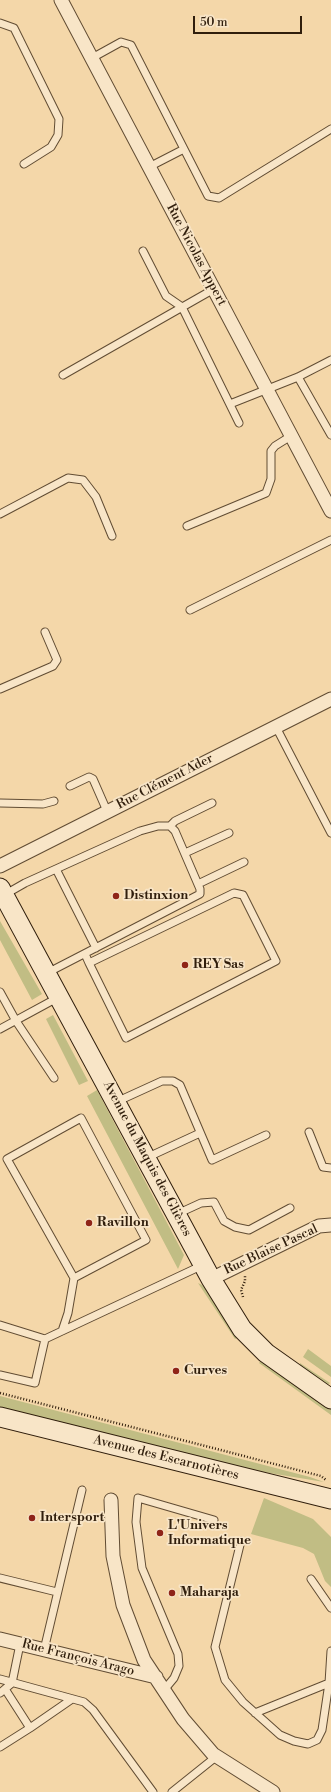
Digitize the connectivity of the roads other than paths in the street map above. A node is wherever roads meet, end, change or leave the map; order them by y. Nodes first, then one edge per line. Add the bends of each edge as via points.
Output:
1 (61, 0) edge
2 (0, 22) edge
3 (92, 58) junction
4 (331, 129) edge
5 (184, 149) junction
6 (24, 164) dead end
7 (149, 167) junction
8 (143, 251) dead end
9 (214, 289) junction
10 (182, 307) junction
11 (331, 360) edge
12 (63, 376) dead end
13 (298, 377) junction
14 (267, 390) junction
15 (230, 404) junction
16 (239, 423) dead end
17 (331, 435) edge
18 (291, 436) junction
19 (331, 511) edge
20 (0, 514) edge
21 (187, 526) dead end
22 (112, 536) dead end
23 (331, 540) edge
24 (190, 610) dead end
25 (45, 632) dead end
26 (0, 689) edge
27 (331, 699) edge
28 (276, 726) junction
29 (70, 786) dead end
30 (54, 801) dead end
31 (0, 803) edge
32 (212, 803) dead end
33 (107, 811) junction
34 (170, 826) junction
35 (229, 833) dead end
36 (331, 833) edge
37 (185, 853) junction
38 (244, 862) dead end
39 (0, 866) edge
40 (56, 869) junction
41 (198, 884) junction
42 (2, 891) edge
43 (96, 948) junction
44 (85, 954) junction
45 (89, 963) junction
46 (46, 973) junction
47 (0, 992) edge
48 (59, 997) junction
49 (16, 1021) junction
50 (0, 1029) edge
51 (54, 1078) dead end
52 (116, 1102) junction
53 (309, 1132) dead end
54 (200, 1133) junction
55 (266, 1135) dead end
56 (146, 1158) junction
57 (331, 1168) edge
58 (290, 1208) dead end
59 (176, 1214) junction
60 (331, 1224) edge
61 (207, 1272) junction
62 (74, 1278) junction
63 (0, 1324) edge
64 (62, 1331) junction
65 (45, 1339) junction
66 (0, 1375) edge
67 (331, 1399) edge
68 (0, 1416) edge
69 (82, 1490) dead end
70 (330, 1491) edge
71 (111, 1500) dead end
72 (214, 1520) dead end
73 (241, 1541) dead end
74 (0, 1578) edge
75 (311, 1579) dead end
76 (57, 1592) junction
77 (331, 1608) edge
78 (0, 1639) edge
79 (20, 1644) junction
80 (44, 1650) junction
81 (331, 1651) edge
82 (156, 1677) junction
83 (0, 1679) edge
84 (12, 1683) junction
85 (330, 1683) edge
86 (164, 1690) junction
87 (2, 1691) edge
88 (72, 1699) junction
89 (255, 1713) junction
90 (30, 1728) junction
91 (0, 1747) edge
92 (217, 1756) junction
93 (153, 1792) edge
94 (172, 1792) edge
95 (273, 1792) edge

1 - 3 street, Rue Nicolas Appert
2 - 6 lane via 14,28 58,119 58,135 51,147
3 - 5 lane via 121,42 130,44
3 - 7 street, Rue Nicolas Appert
4 - 5 lane via 219,198 208,196
5 - 7 lane
7 - 9 street, Rue Nicolas Appert
8 - 10 lane via 166,296
9 - 10 lane
9 - 14 street, Rue Nicolas Appert
10 - 12 lane
10 - 15 lane
11 - 13 lane
13 - 14 lane
13 - 17 lane
14 - 15 lane
14 - 18 street, Rue Nicolas Appert
15 - 16 lane
18 - 19 street, Rue Nicolas Appert
18 - 21 lane via 271,451 271,479 266,493
20 - 22 lane via 68,478 83,480 96,497
23 - 24 lane
25 - 26 lane via 57,660 53,666
27 - 28 street, Rue Clément Ader
28 - 33 street, Rue Clément Ader
28 - 36 lane
29 - 33 lane via 89,778 93,779
30 - 31 lane via 43,804
32 - 34 lane
33 - 39 street, Rue Clément Ader
34 - 37 lane via 175,830
34 - 40 lane via 140,831
35 - 37 lane
37 - 41 lane
38 - 41 lane
40 - 42 lane
40 - 43 lane
41 - 43 lane via 200,894
42 - 46 main road, Avenue du Maquis des Glières
43 - 44 lane
44 - 45 lane
44 - 46 lane
45 - 45 lane via 126,1038 276,962 243,895 234,893
46 - 48 main road, Avenue du Maquis des Glières
47 - 49 lane
48 - 49 lane
48 - 52 main road, Avenue du Maquis des Glières
49 - 50 lane
49 - 51 lane
52 - 54 lane via 162,1081 173,1081 180,1085
52 - 56 main road, Avenue du Maquis des Glières
53 - 57 lane via 323,1167
54 - 55 lane via 212,1160
54 - 56 lane
56 - 59 main road, Avenue du Maquis des Glières
58 - 59 lane via 249,1230 224,1221 214,1202 201,1203
59 - 61 main road, Avenue du Maquis des Glières
60 - 61 street, Rue Blaise Pascal via 319,1226
61 - 64 lane
61 - 67 main road, Avenue du Maquis des Glières via 242,1329 266,1353
62 - 62 lane via 146,1240 81,1118 7,1159
62 - 64 lane
63 - 65 lane
64 - 65 lane
65 - 66 lane via 35,1383
68 - 70 main road, Avenue des Escarnotières
69 - 76 lane
71 - 82 street via 113,1556 123,1605 144,1660
72 - 86 lane via 138,1498 136,1522 142,1568 178,1654 179,1666 174,1678
73 - 89 lane via 215,1647 225,1680
74 - 76 lane
75 - 77 lane
76 - 80 lane
78 - 79 street, Rue François Arago
79 - 80 street, Rue François Arago
79 - 84 lane
80 - 82 street, Rue François Arago
81 - 85 lane
82 - 86 street
83 - 84 lane
84 - 87 lane
84 - 88 lane
85 - 89 lane
85 - 89 lane via 322,1730 317,1740 308,1744 280,1735
86 - 92 street via 183,1719
87 - 90 lane
88 - 90 lane
88 - 93 lane via 84,1702 93,1710
90 - 91 lane
92 - 94 lane
92 - 95 street

